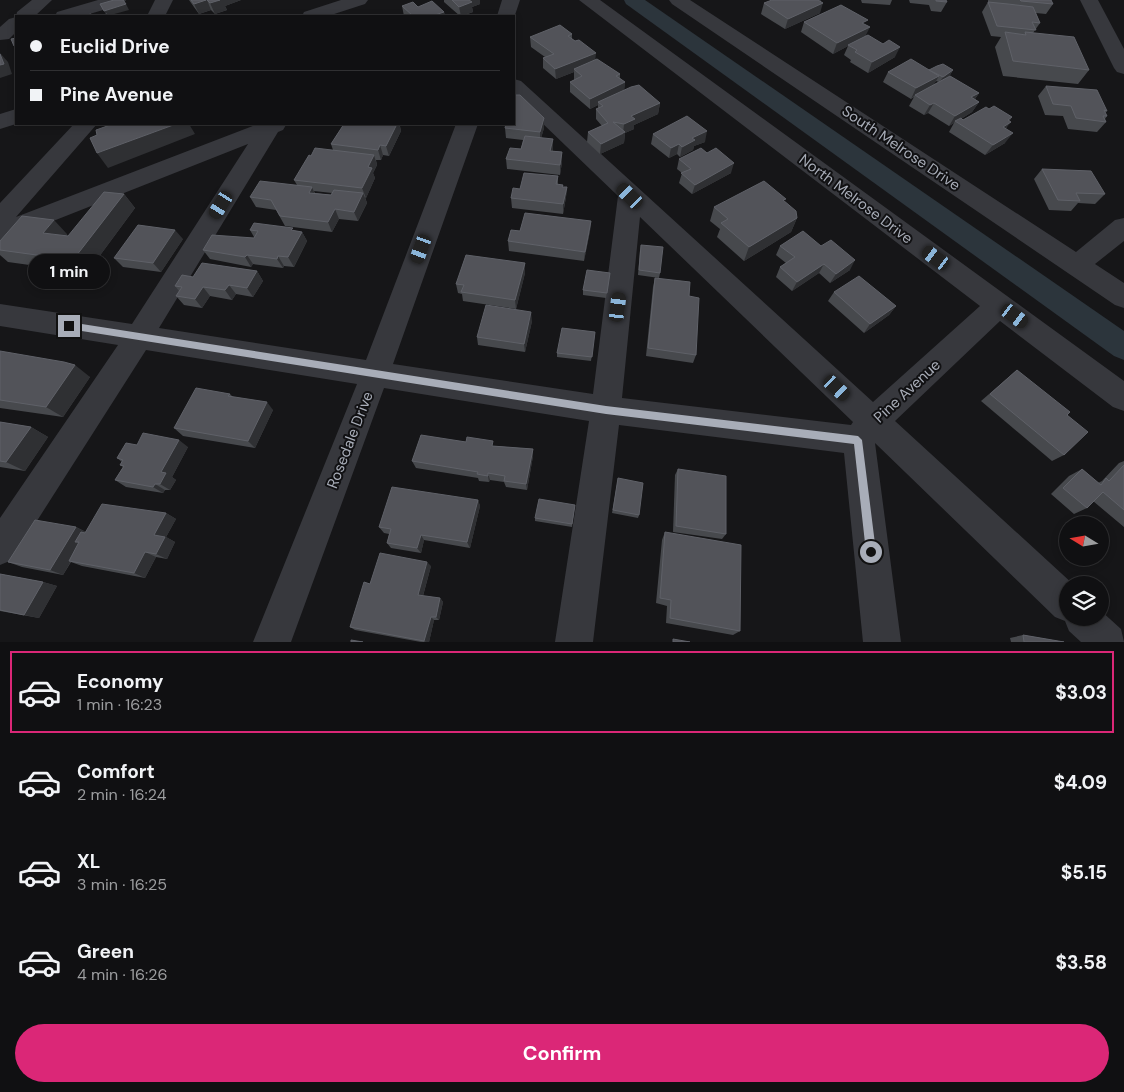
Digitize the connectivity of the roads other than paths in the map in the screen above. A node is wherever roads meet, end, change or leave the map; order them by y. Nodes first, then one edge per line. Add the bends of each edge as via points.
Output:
1 (43, 0) edge
2 (117, 0) edge
3 (164, 0) edge
4 (358, 0) edge
5 (512, 0) edge
6 (588, 0) edge
7 (678, 0) edge
8 (1089, 0) edge
9 (25, 15) edge
10 (67, 15) edge
11 (156, 15) edge
12 (314, 15) edge
13 (506, 15) edge
14 (15, 24) edge
15 (6, 34) edge
16 (1124, 68) edge
17 (515, 86) edge
18 (15, 116) edge
19 (0, 122) edge
20 (85, 125) edge
21 (274, 125) edge
22 (467, 125) edge
23 (630, 196) junction
24 (0, 219) edge
25 (1124, 226) edge
26 (0, 234) edge
27 (1077, 265) junction
28 (1124, 297) edge
29 (999, 305) junction
30 (0, 315) edge
31 (139, 337) junction
32 (375, 374) junction
33 (1124, 398) edge
34 (606, 410) junction
35 (866, 431) junction
36 (0, 548) edge
37 (1059, 596) edge
38 (1091, 626) edge
39 (272, 642) edge
40 (574, 642) edge
41 (882, 642) edge
42 (1108, 642) edge

1 - 9 street
2 - 10 street
3 - 11 street
4 - 12 street
5 - 13 street
6 - 29 street, North Melrose Drive
7 - 27 street, South Melrose Drive
8 - 16 street
14 - 15 street
17 - 23 street
18 - 19 street
20 - 24 street
21 - 26 street
21 - 31 street
22 - 32 street, Rosedale Drive
23 - 34 street
23 - 35 street
25 - 27 street
27 - 28 street, South Melrose Drive
29 - 33 street, North Melrose Drive
29 - 35 street, Pine Avenue
30 - 31 street
31 - 32 street
31 - 36 street
32 - 34 street
32 - 39 street, Rosedale Drive
34 - 35 street
34 - 40 street
35 - 37 street
35 - 41 street
38 - 42 street

